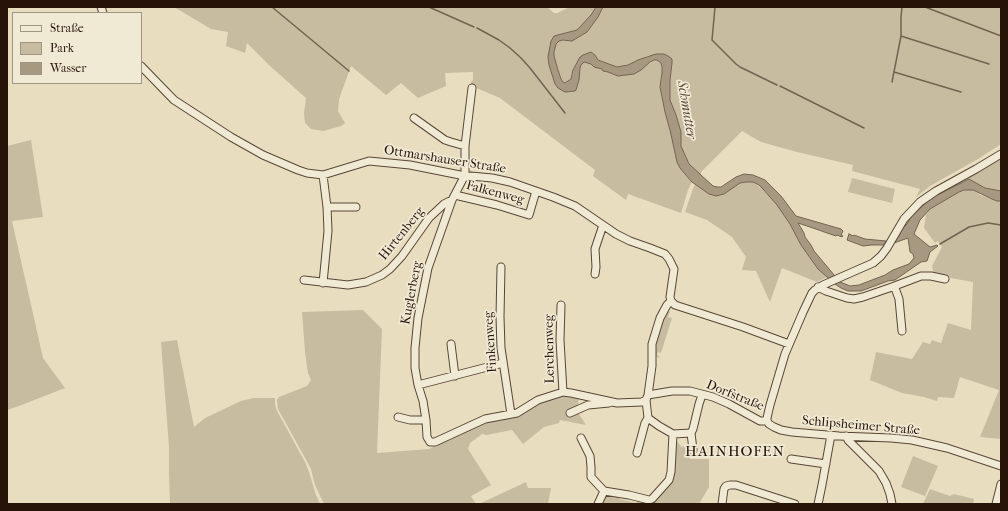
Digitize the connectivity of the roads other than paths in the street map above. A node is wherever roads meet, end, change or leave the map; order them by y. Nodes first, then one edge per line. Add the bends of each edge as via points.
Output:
1 (142, 67) edge
2 (472, 88) dead end
3 (414, 118) dead end
4 (465, 146) junction
5 (1001, 154) edge
6 (323, 175) junction
7 (465, 175) junction
8 (536, 191) junction
9 (453, 198) junction
10 (327, 207) junction
11 (356, 207) dead end
12 (603, 224) junction
13 (501, 267) dead end
14 (595, 274) dead end
15 (945, 279) dead end
16 (304, 280) dead end
17 (323, 283) junction
18 (821, 286) junction
19 (892, 287) junction
20 (671, 301) junction
21 (561, 305) dead end
22 (902, 331) dead end
23 (451, 344) dead end
24 (789, 344) junction
25 (503, 363) junction
26 (455, 376) junction
27 (418, 385) junction
28 (563, 392) junction
29 (702, 394) junction
30 (647, 397) junction
31 (617, 403) junction
32 (570, 413) dead end
33 (511, 414) junction
34 (398, 417) dead end
35 (648, 418) junction
36 (426, 420) junction
37 (768, 421) junction
38 (691, 433) junction
39 (674, 434) junction
40 (831, 435) junction
41 (846, 436) junction
42 (580, 438) dead end
43 (693, 450) dead end
44 (637, 453) dead end
45 (791, 459) dead end
46 (826, 464) junction
47 (1001, 466) edge
48 (1001, 484) edge
49 (604, 491) junction
50 (598, 504) edge
51 (722, 504) edge
52 (795, 504) edge
53 (818, 504) edge
54 (892, 504) edge
55 (996, 504) edge

1 - 6 street, Ottmarshauser Straße via 174,100 242,143 298,170
2 - 4 street
3 - 4 street via 445,140
4 - 7 street
5 - 18 street via 920,202 904,219 881,256 873,262
6 - 7 street, Ottmarshauser Straße via 369,161
6 - 10 street
7 - 8 street, Ottmarshauser Straße via 510,182
7 - 9 street, Kuglerberg
8 - 9 street, Falkenweg via 529,214 496,205
8 - 12 street, Ottmarshauser Straße via 575,206
9 - 17 street, Hirtenberg via 429,218 402,256 382,275 366,282 348,285
9 - 27 street, Kuglerberg via 428,268 417,322 415,368
10 - 11 street
10 - 17 street via 328,231
12 - 14 street via 595,249
12 - 20 street, Ottmarshauser Straße via 616,234 669,258 674,269
13 - 25 street, Finkenweg via 500,333
15 - 19 street via 921,276
16 - 17 street, Hirtenberg
18 - 19 street via 826,291 854,299
18 - 24 street via 812,293
19 - 22 street via 895,288 899,299
20 - 24 street via 675,305
20 - 30 street via 660,318 652,344 652,366
21 - 28 street, Lerchenweg
23 - 26 street
24 - 37 street via 770,405
25 - 26 street
25 - 33 street, Finkenweg
26 - 27 street
27 - 36 street, Kuglerberg
28 - 31 street, Kuglerberg
28 - 33 street, Kuglerberg via 538,400
29 - 30 street, Dorfstraße via 672,391
29 - 37 street, Dorfstraße via 760,421
29 - 38 street
30 - 31 street, Kuglerberg via 642,402
30 - 35 street
31 - 32 street via 588,405
33 - 36 street, Kuglerberg via 485,419 435,442 430,442 427,437
34 - 36 street
35 - 39 street
35 - 44 street
37 - 40 street, Schlipsheimer Straße via 781,430
38 - 39 street
38 - 43 street
39 - 49 street via 671,472 668,480 652,499
40 - 41 street, Schlipsheimer Straße
40 - 46 street
41 - 47 street, Schlipsheimer Straße via 912,440
41 - 54 street via 879,471 886,483
42 - 49 street via 590,456 592,477
45 - 46 street
46 - 53 street
48 - 55 street
49 - 50 street
51 - 52 street via 726,486 736,485

